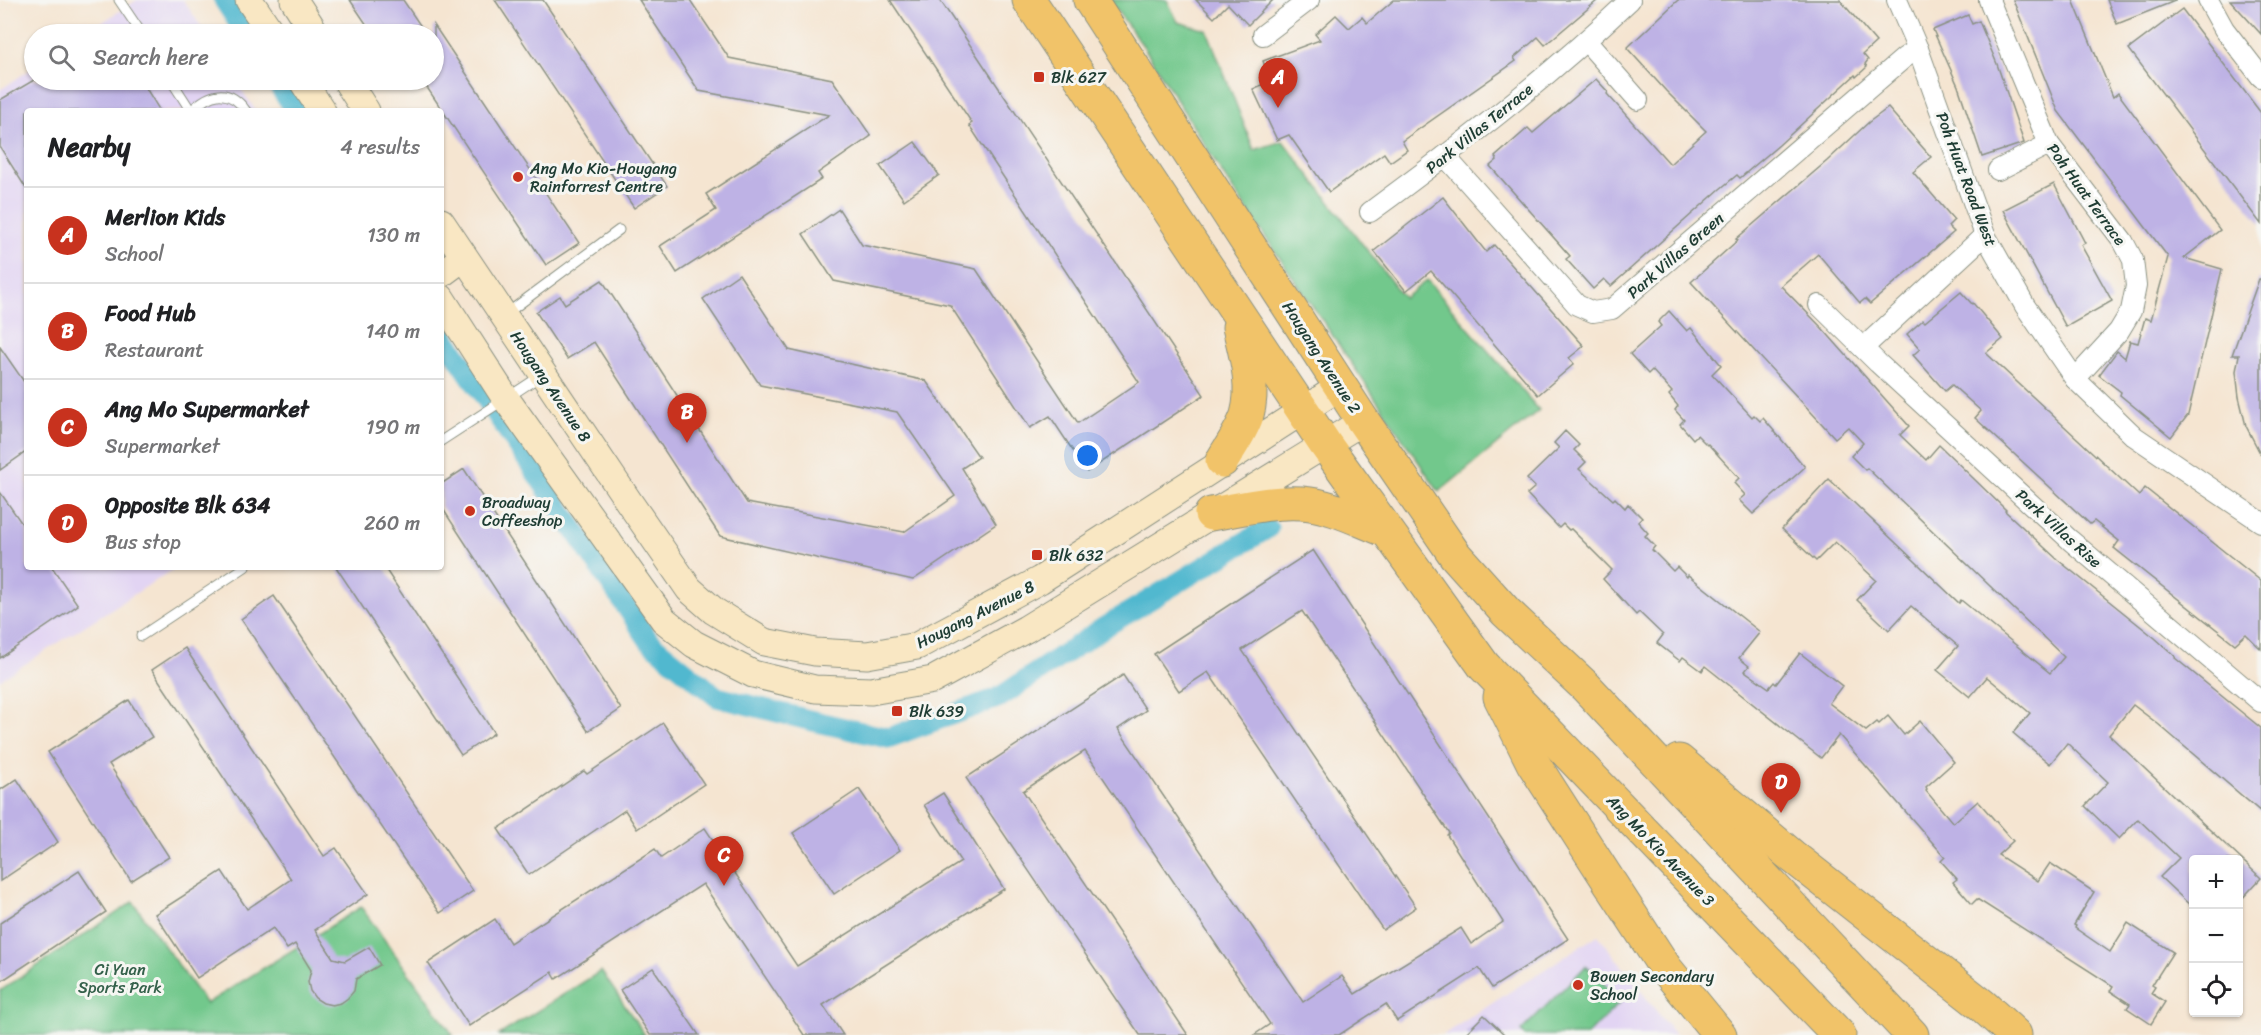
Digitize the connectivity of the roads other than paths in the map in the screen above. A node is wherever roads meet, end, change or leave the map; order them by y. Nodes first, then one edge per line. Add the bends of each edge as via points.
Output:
1 (119, 0) edge
2 (249, 0) edge
3 (294, 0) edge
4 (1029, 0) edge
5 (1090, 0) edge
6 (1309, 0) edge
7 (1630, 0) edge
8 (1898, 0) edge
9 (1989, 0) edge
10 (2208, 0) edge
11 (135, 24) edge
12 (266, 24) edge
13 (304, 24) edge
14 (1263, 35) dead end
15 (1587, 42) junction
16 (1918, 49) junction
17 (2261, 77) edge
18 (177, 90) edge
19 (308, 90) edge
20 (352, 90) edge
21 (1638, 100) dead end
22 (189, 108) edge
23 (194, 108) edge
24 (244, 108) edge
25 (320, 108) edge
26 (364, 108) edge
27 (2049, 144) junction
28 (1445, 156) junction
29 (1998, 170) dead end
30 (1370, 212) dead end
31 (444, 226) edge
32 (619, 230) dead end
33 (1986, 235) junction
34 (464, 256) junction
35 (444, 272) edge
36 (444, 303) edge
37 (1819, 305) dead end
38 (1235, 309) junction
39 (504, 316) junction
40 (1863, 348) junction
41 (543, 375) junction
42 (2075, 379) junction
43 (1341, 386) junction
44 (500, 403) junction
45 (1303, 411) junction
46 (1363, 421) junction
47 (444, 439) edge
48 (1325, 444) junction
49 (1222, 461) junction
50 (1211, 513) junction
51 (2261, 522) edge
52 (1385, 530) junction
53 (240, 570) edge
54 (141, 636) dead end
55 (1484, 666) junction
56 (1586, 687) junction
57 (2261, 702) edge
58 (1720, 1035) edge
59 (1839, 1035) edge
60 (1912, 1035) edge
61 (2015, 1035) edge

1 - 11 lane
2 - 12 main road
3 - 13 main road
4 - 38 highway
5 - 43 highway, Hougang Avenue 2
6 - 14 street
7 - 15 street, Park Villas Terrace
8 - 16 street, Poh Huat Road West
9 - 27 street, Poh Huat Terrace
10 - 17 street via 2224,29
15 - 21 street
15 - 28 street, Park Villas Terrace
16 - 28 street, Park Villas Green via 1612,309 1593,312 1577,305
16 - 33 street, Poh Huat Road West
18 - 22 lane
19 - 25 main road
20 - 26 main road
23 - 24 lane via 204,98 221,94 238,100
27 - 29 street
27 - 42 street, Poh Huat Terrace via 2123,241 2133,260 2136,286 2131,310 2119,331
28 - 30 street, Park Villas Terrace
31 - 34 main road, Hougang Avenue 8
32 - 39 lane
33 - 40 street
33 - 42 street, Poh Huat Road West via 2025,306
34 - 35 main road
34 - 39 main road, Hougang Avenue 8
36 - 44 main road, Hougang Avenue 8
37 - 40 street, Park Villas Rise
38 - 45 highway
38 - 49 highway via 1251,391 1246,417
39 - 41 main road, Hougang Avenue 8
40 - 57 street, Park Villas Rise via 2070,540
41 - 44 lane
41 - 49 main road, Hougang Avenue 8 via 689,589 714,612 764,642 815,652 867,655 916,646 1040,580
42 - 51 street, Poh Huat Road West via 2134,436
43 - 45 main road, Hougang Avenue 8
43 - 46 highway, Hougang Avenue 2
44 - 47 lane
44 - 50 main road, Hougang Avenue 8 via 664,620 694,644 753,674 815,689 871,691 933,680 1026,629
45 - 48 highway
45 - 49 main road, Hougang Avenue 8
46 - 48 main road, Hougang Avenue 8
46 - 56 highway, Hougang Avenue 2 via 1455,555 1506,612
48 - 50 main road, Hougang Avenue 8
48 - 52 highway
50 - 52 highway via 1272,503 1304,503 1332,509
52 - 55 highway
53 - 54 lane
55 - 58 highway via 1533,763 1666,969
55 - 59 highway, Ang Mo Kio Avenue 3
56 - 60 highway
56 - 61 highway

